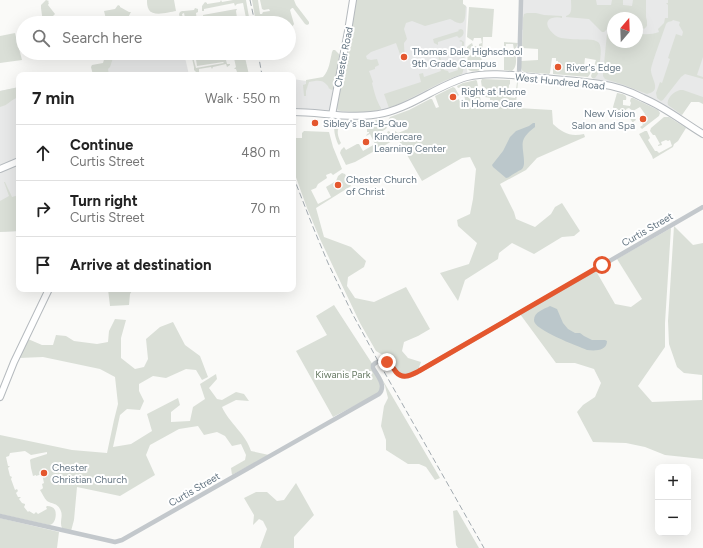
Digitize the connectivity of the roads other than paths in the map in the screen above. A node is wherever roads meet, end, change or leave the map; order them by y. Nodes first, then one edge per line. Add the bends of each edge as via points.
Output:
1 (353, 0) edge
2 (521, 0) edge
3 (519, 76) junction
4 (296, 112) edge
5 (332, 115) junction
6 (703, 134) edge
7 (16, 162) edge
8 (0, 169) edge
9 (703, 207) edge
10 (48, 292) edge
11 (0, 397) edge
12 (0, 516) edge
13 (115, 542) junction
14 (115, 548) edge

1 - 5 main road, Chester Road
2 - 3 street
3 - 5 main road, West Hundred Road via 468,77 385,113 364,117
3 - 6 main road, West Hundred Road via 599,83 634,93
4 - 5 main road, West Hundred Road
7 - 8 main road
9 - 13 street, Curtis Street via 419,371 403,376 398,374 392,365 378,361 373,364 373,368 381,384 381,392
10 - 11 main road
12 - 13 street
13 - 14 street

